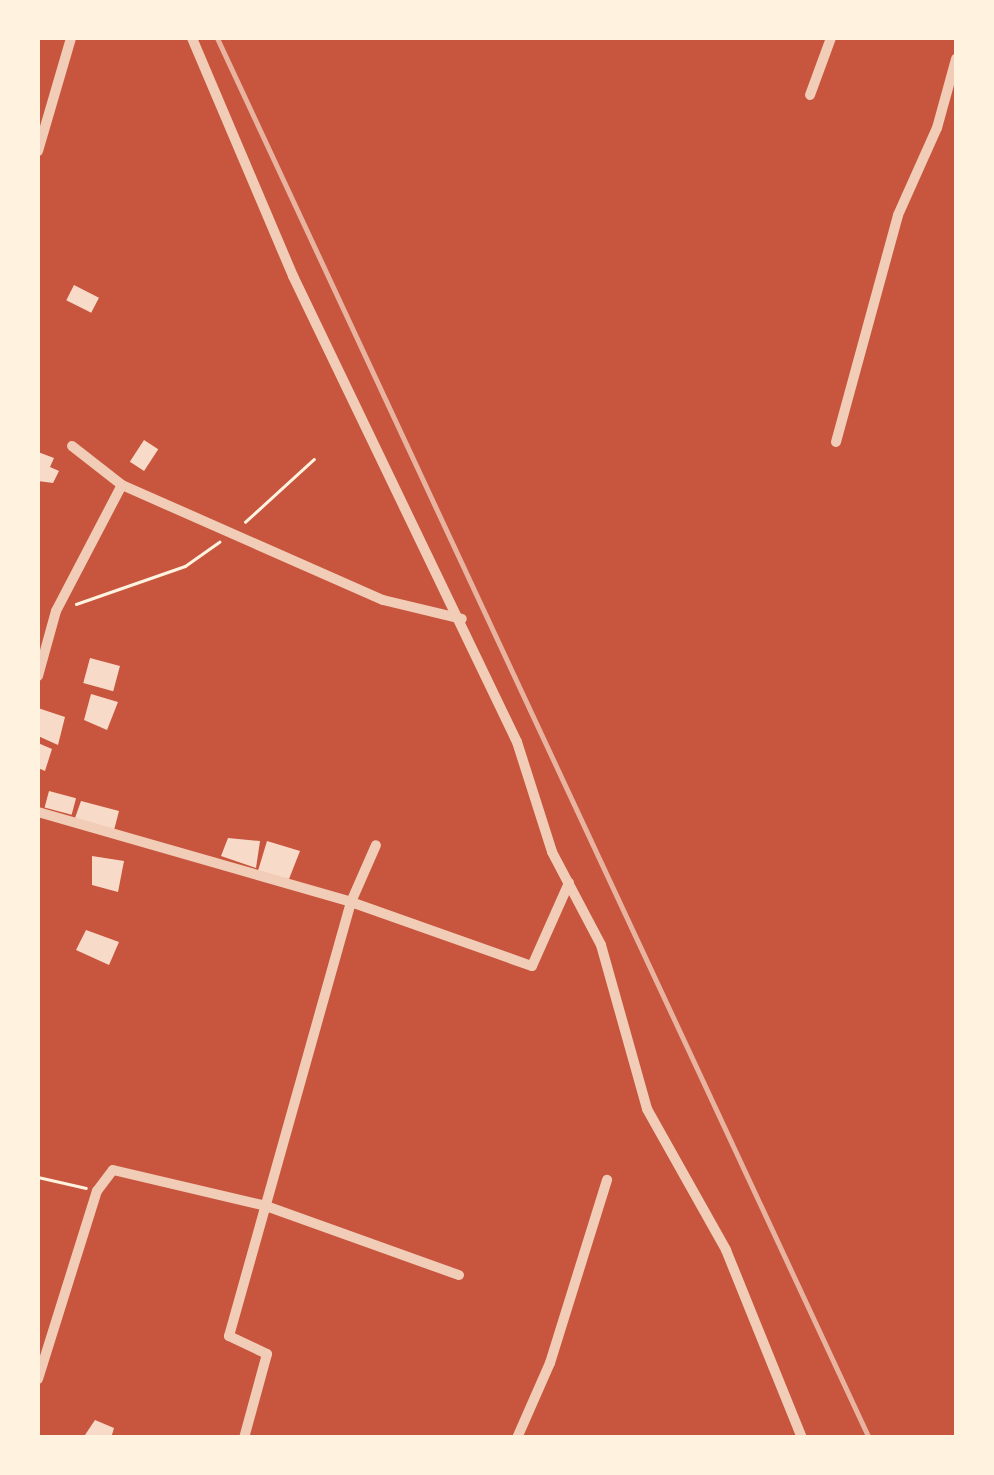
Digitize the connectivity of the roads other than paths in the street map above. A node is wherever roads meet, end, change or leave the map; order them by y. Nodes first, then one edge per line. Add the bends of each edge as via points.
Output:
1 (71, 38) edge
2 (192, 38) edge
3 (831, 38) edge
4 (956, 59) edge
5 (810, 96) dead end
6 (38, 150) edge
7 (836, 442) dead end
8 (72, 446) dead end
9 (122, 485) junction
10 (462, 618) junction
11 (38, 676) edge
12 (38, 812) edge
13 (376, 845) dead end
14 (569, 884) junction
15 (351, 902) junction
16 (606, 1180) dead end
17 (266, 1206) junction
18 (459, 1276) dead end
19 (38, 1379) edge
20 (244, 1438) edge
21 (516, 1438) edge
22 (802, 1438) edge

1 - 6 street
2 - 10 street via 294,276 411,527
3 - 5 street
4 - 7 street via 937,128 898,214
8 - 9 street
9 - 10 street via 383,600
9 - 11 street via 56,612
10 - 14 street
12 - 15 street
13 - 15 street
14 - 15 street via 532,966
14 - 22 street via 601,945 648,1109 726,1250
15 - 17 street
16 - 21 street via 550,1363
17 - 18 street
17 - 19 street via 113,1170 97,1191
17 - 20 street via 228,1336 268,1354

